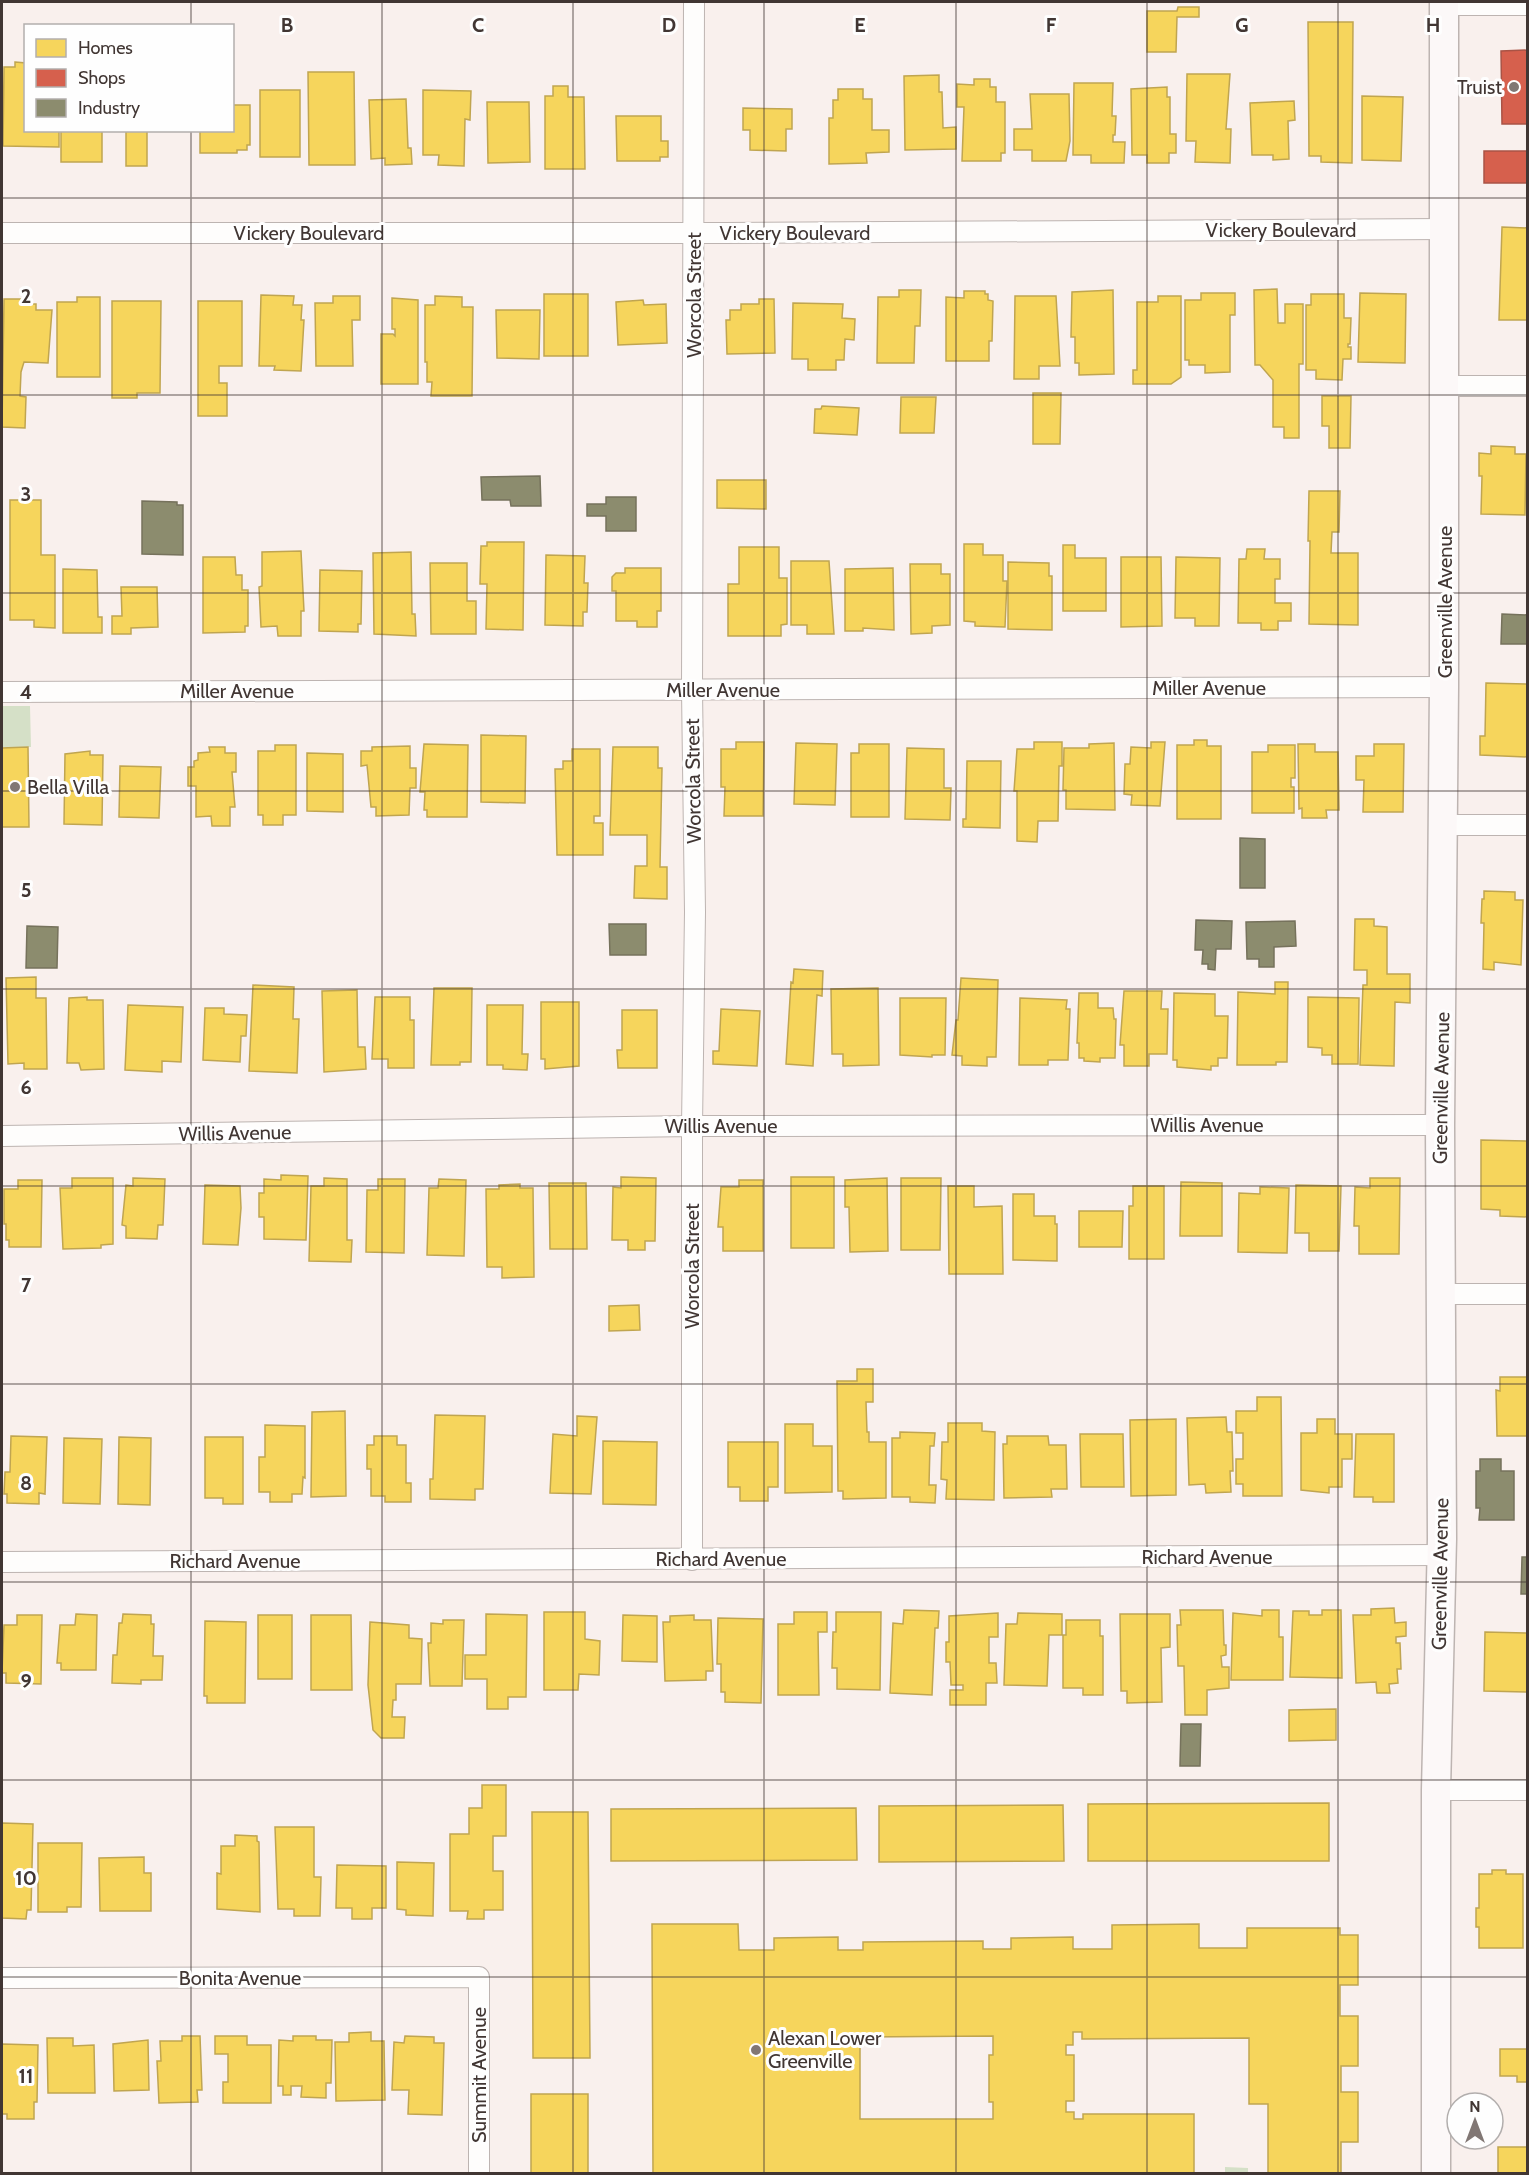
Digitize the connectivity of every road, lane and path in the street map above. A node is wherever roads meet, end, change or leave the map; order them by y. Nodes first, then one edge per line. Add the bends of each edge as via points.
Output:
1 (694, 2) edge
2 (1444, 3) edge
3 (1527, 5) edge
4 (1445, 229) junction
5 (2, 233) edge
6 (694, 233) junction
7 (1445, 386) junction
8 (1527, 386) edge
9 (1444, 687) junction
10 (692, 690) junction
11 (2, 692) edge
12 (1444, 825) junction
13 (1527, 825) edge
14 (1440, 1125) junction
15 (692, 1126) junction
16 (2, 1136) edge
17 (1440, 1294) junction
18 (1527, 1294) edge
19 (1442, 1555) junction
20 (692, 1560) junction
21 (2, 1562) edge
22 (1527, 1790) edge
23 (1436, 1791) junction
24 (479, 1977) joint
25 (2, 1978) edge
26 (479, 2174) edge
27 (1436, 2174) edge

1 - 6 street, Worcola Street
2 - 3 street
2 - 4 main road, Greenville Avenue
4 - 6 street, Vickery Boulevard
4 - 7 main road, Greenville Avenue
5 - 6 street, Vickery Boulevard
6 - 10 street, Worcola Street
7 - 8 street
7 - 9 main road, Greenville Avenue
9 - 10 street, Miller Avenue
9 - 12 main road, Greenville Avenue
10 - 11 street, Miller Avenue
10 - 15 street, Worcola Street
12 - 13 street
12 - 14 main road, Greenville Avenue
14 - 15 street, Willis Avenue
14 - 17 main road, Greenville Avenue
15 - 16 street, Willis Avenue
15 - 20 street, Worcola Street
17 - 18 street
17 - 19 main road, Greenville Avenue
19 - 20 street, Richard Avenue
19 - 23 main road, Greenville Avenue
20 - 21 street, Richard Avenue
22 - 23 street
23 - 27 main road, Greenville Avenue
24 - 25 street, Bonita Avenue
24 - 26 street, Summit Avenue

